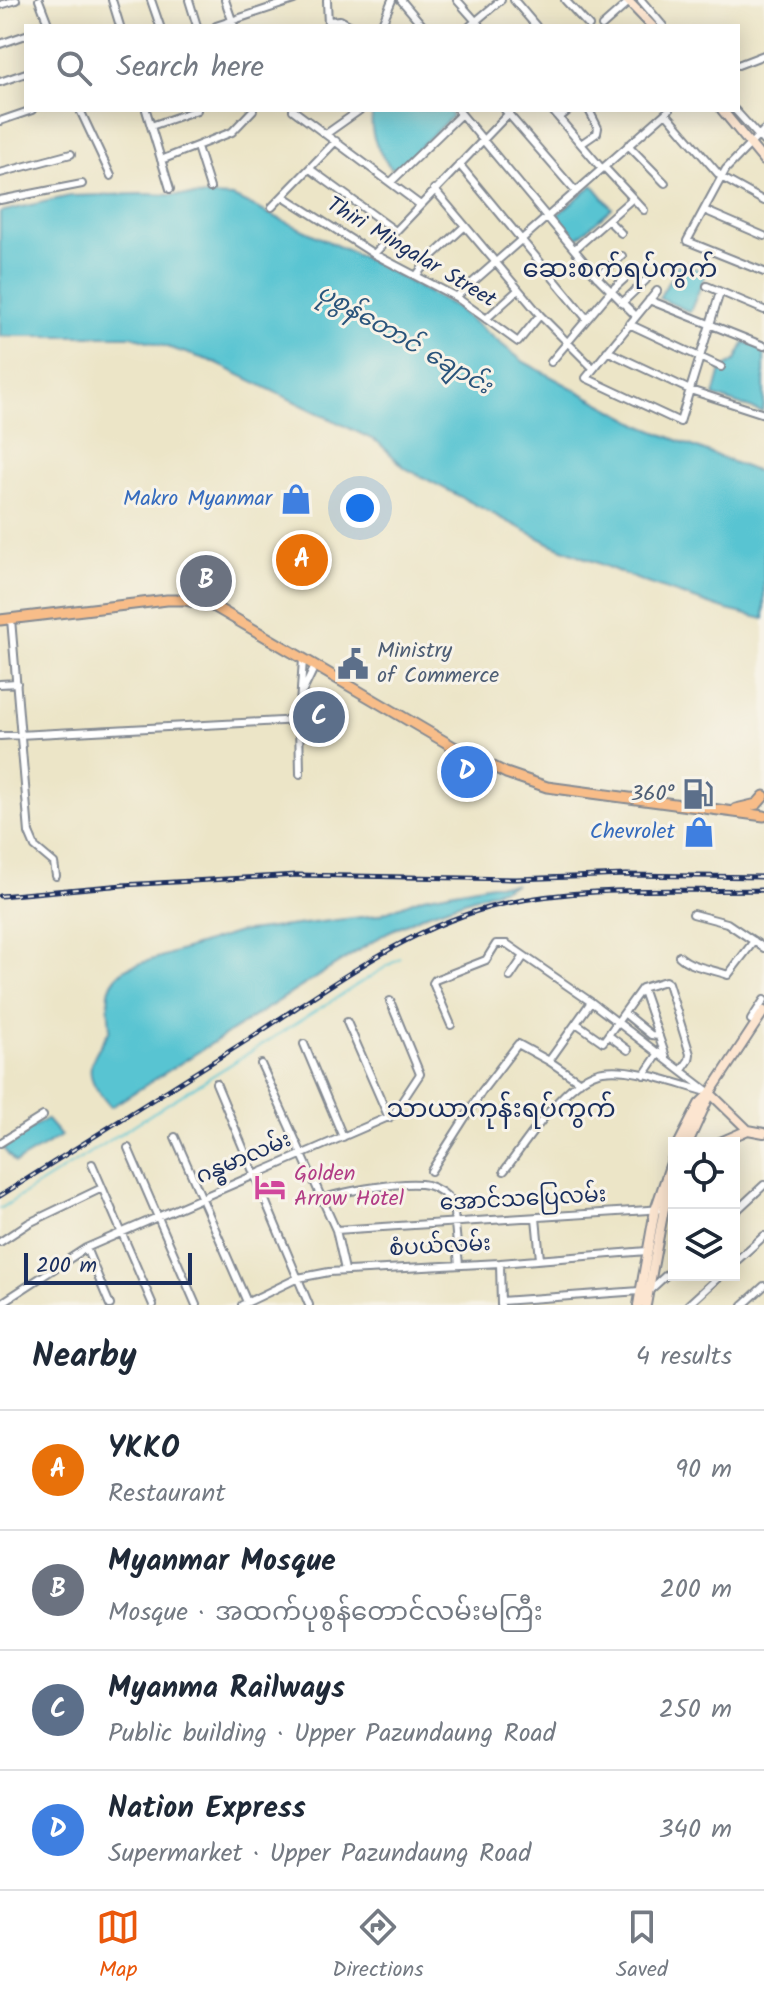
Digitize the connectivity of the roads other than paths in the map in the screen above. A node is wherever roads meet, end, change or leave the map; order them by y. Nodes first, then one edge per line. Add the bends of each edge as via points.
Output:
1 (16, 0) edge
2 (39, 0) edge
3 (112, 0) edge
4 (151, 0) edge
5 (189, 0) edge
6 (225, 0) edge
7 (294, 0) edge
8 (327, 0) edge
9 (392, 0) edge
10 (401, 0) edge
11 (457, 0) edge
12 (501, 0) edge
13 (514, 0) edge
14 (565, 0) edge
15 (633, 0) edge
16 (0, 5) edge
17 (233, 23) edge
18 (48, 24) edge
19 (119, 24) edge
20 (159, 24) edge
21 (196, 24) edge
22 (328, 24) edge
23 (347, 24) edge
24 (382, 24) edge
25 (421, 24) edge
26 (475, 24) edge
27 (534, 24) edge
28 (587, 24) edge
29 (604, 24) edge
30 (651, 24) edge
31 (661, 24) edge
32 (24, 36) edge
33 (0, 44) edge
34 (764, 55) edge
35 (740, 64) edge
36 (24, 74) edge
37 (0, 82) edge
38 (26, 112) edge
39 (81, 112) edge
40 (147, 112) edge
41 (191, 112) edge
42 (251, 112) edge
43 (300, 112) edge
44 (357, 112) edge
45 (459, 112) edge
46 (507, 112) edge
47 (509, 112) edge
48 (554, 112) edge
49 (566, 112) edge
50 (590, 112) edge
51 (667, 112) edge
52 (669, 112) edge
53 (724, 112) edge
54 (737, 112) edge
55 (559, 118) junction
56 (0, 121) edge
57 (151, 126) junction
58 (764, 130) edge
59 (326, 134) junction
60 (757, 135) junction
61 (483, 140) junction
62 (336, 141) junction
63 (764, 142) edge
64 (581, 144) junction
65 (749, 144) junction
66 (628, 145) junction
67 (197, 147) junction
68 (71, 154) dead end
69 (161, 160) junction
70 (764, 161) edge
71 (459, 164) junction
72 (603, 168) junction
73 (310, 169) junction
74 (0, 173) edge
75 (111, 176) dead end
76 (721, 177) junction
77 (391, 182) junction
78 (665, 183) dead end
79 (82, 184) dead end
80 (210, 188) dead end
81 (170, 189) dead end
82 (434, 189) junction
83 (576, 192) junction
84 (283, 196) junction
85 (633, 198) junction
86 (0, 200) edge
87 (764, 201) edge
88 (419, 204) junction
89 (272, 207) dead end
90 (644, 210) dead end
91 (704, 210) junction
92 (547, 217) junction
93 (608, 220) junction
94 (465, 226) junction
95 (394, 230) junction
96 (621, 233) dead end
97 (764, 236) edge
98 (522, 240) junction
99 (576, 248) junction
100 (374, 254) junction
101 (622, 256) dead end
102 (495, 263) junction
103 (635, 269) dead end
104 (764, 272) edge
105 (416, 276) junction
106 (597, 277) junction
107 (646, 280) dead end
108 (707, 286) dead end
109 (518, 290) junction
110 (657, 291) dead end
111 (610, 292) junction
112 (720, 292) junction
113 (456, 297) junction
114 (649, 300) junction
115 (622, 303) junction
116 (764, 310) edge
117 (540, 315) junction
118 (636, 316) junction
119 (486, 319) junction
120 (587, 319) junction
121 (629, 324) junction
122 (710, 325) junction
123 (566, 343) junction
124 (764, 346) edge
125 (607, 351) junction
126 (700, 358) junction
127 (551, 362) dead end
128 (721, 367) dead end
129 (593, 368) junction
130 (690, 390) junction
131 (764, 414) edge
132 (11, 619) junction
133 (0, 620) edge
134 (303, 659) junction
135 (315, 666) junction
136 (17, 683) junction
137 (0, 684) edge
138 (301, 694) junction
139 (299, 720) junction
140 (21, 735) junction
141 (0, 736) edge
142 (300, 774) dead end
143 (764, 796) edge
144 (730, 810) junction
145 (764, 816) edge
146 (56, 876) dead end
147 (693, 914) dead end
148 (754, 941) junction
149 (764, 948) edge
150 (524, 956) junction
151 (679, 956) dead end
152 (510, 977) dead end
153 (642, 988) junction
154 (764, 1000) edge
155 (390, 1001) dead end
156 (591, 1002) junction
157 (764, 1011) edge
158 (624, 1013) junction
159 (347, 1022) dead end
160 (618, 1022) junction
161 (576, 1023) junction
162 (756, 1023) junction
163 (451, 1025) dead end
164 (608, 1035) junction
165 (659, 1036) junction
166 (304, 1044) dead end
167 (628, 1050) dead end
168 (662, 1055) junction
169 (549, 1061) junction
170 (261, 1064) dead end
171 (682, 1070) junction
172 (644, 1075) junction
173 (580, 1082) junction
174 (216, 1083) dead end
175 (710, 1093) junction
176 (43, 1116) dead end
177 (389, 1118) junction
178 (748, 1130) junction
179 (764, 1133) edge
180 (175, 1137) dead end
181 (343, 1137) junction
182 (682, 1137) edge
183 (691, 1137) edge
184 (732, 1137) edge
185 (0, 1143) edge
186 (128, 1148) dead end
187 (301, 1154) junction
188 (92, 1164) dead end
189 (431, 1171) dead end
190 (504, 1171) dead end
191 (255, 1175) junction
192 (668, 1184) edge
193 (764, 1185) edge
194 (102, 1188) junction
195 (201, 1197) junction
196 (322, 1199) junction
197 (738, 1209) edge
198 (660, 1210) junction
199 (157, 1216) junction
200 (536, 1218) junction
201 (455, 1223) junction
202 (336, 1230) junction
203 (122, 1232) junction
204 (764, 1236) edge
205 (0, 1242) edge
206 (86, 1248) junction
207 (647, 1251) junction
208 (740, 1258) edge
209 (540, 1259) junction
210 (500, 1263) junction
211 (459, 1265) junction
212 (345, 1270) junction
213 (668, 1273) edge
214 (298, 1278) junction
215 (714, 1281) edge
216 (764, 1286) edge
217 (644, 1292) junction
218 (109, 1303) edge
219 (501, 1303) edge
220 (0, 1304) edge
221 (244, 1304) edge
222 (100, 1305) edge
223 (153, 1305) edge
224 (196, 1305) edge
225 (309, 1305) edge
226 (638, 1305) edge
227 (646, 1305) edge
228 (688, 1305) edge
229 (743, 1305) edge

1 - 16 street
2 - 18 street
3 - 19 street
4 - 20 street
5 - 21 street
6 - 17 street
7 - 17 street
8 - 22 street
9 - 24 street
10 - 25 street
11 - 26 street
12 - 26 street
13 - 27 street
14 - 28 street
15 - 29 street
15 - 30 main road
15 - 31 street
22 - 23 street
32 - 33 street
34 - 35 street
36 - 37 street
38 - 56 street
39 - 75 street
40 - 57 street
41 - 57 street
42 - 67 street via 232,132
43 - 59 street
44 - 59 street
45 - 61 street
45 - 77 street
46 - 61 street
47 - 83 street
48 - 55 street
49 - 55 street
50 - 64 street via 597,133
51 - 66 street
52 - 76 street
53 - 65 main road
54 - 60 street
55 - 64 street
57 - 69 street
58 - 60 street
59 - 62 street
60 - 63 street
60 - 65 street
61 - 71 street
61 - 92 street
62 - 73 street
62 - 77 street
64 - 72 street
65 - 70 main road
65 - 76 street
66 - 72 street
66 - 78 street
67 - 69 street
67 - 80 street
68 - 74 street
69 - 81 street
71 - 82 street
71 - 98 street
72 - 83 street
72 - 85 street
73 - 84 street
73 - 95 street
76 - 87 street
76 - 91 street
77 - 88 street
79 - 86 street
82 - 88 street
82 - 94 street
83 - 92 street
84 - 89 street
84 - 100 street, Thiri Mingalar Street
85 - 90 street
85 - 93 street
88 - 95 street
91 - 97 street
91 - 104 street via 687,241
92 - 98 street
92 - 99 street
93 - 96 street
93 - 99 street
94 - 102 street
94 - 105 street
95 - 100 street
98 - 102 street
98 - 120 street
99 - 106 street
100 - 105 street, Thiri Mingalar Street
101 - 106 street
102 - 109 street
102 - 113 street
103 - 111 street
105 - 113 street, Thiri Mingalar Street
106 - 111 street
107 - 115 street
108 - 112 street
109 - 117 street
109 - 119 street
110 - 114 street
111 - 115 street
111 - 120 street
112 - 116 street
112 - 122 street
113 - 119 street, Thiri Mingalar Street
114 - 118 street
114 - 122 street
115 - 118 street
117 - 119 street, Thiri Mingalar Street via 519,342
117 - 123 street
118 - 121 street
120 - 123 street
121 - 125 street
121 - 126 street
122 - 124 street
122 - 126 street
123 - 127 street
123 - 129 street
125 - 129 street
125 - 130 street
126 - 128 street
126 - 130 street
129 - 130 street via 586,378 680,422
130 - 131 street
132 - 133 main road
132 - 134 main road via 185,600 215,607
132 - 136 street
134 - 135 main road
134 - 138 street
135 - 138 street
135 - 144 main road via 459,750 526,781
136 - 137 street
136 - 140 street
138 - 139 street
139 - 140 street
139 - 142 street
140 - 141 street
140 - 146 street via 29,833 35,847 54,863
143 - 144 main road via 757,804
144 - 145 main road
147 - 148 street via 727,923
148 - 149 street
148 - 151 street via 728,975
150 - 152 street
150 - 156 street
150 - 163 street via 499,943 486,960 435,980
153 - 158 street
153 - 165 street
153 - 171 street via 668,983 690,1054
154 - 162 street via 751,1020
155 - 177 street via 420,1074
156 - 160 street
156 - 161 street
157 - 162 main road
158 - 160 street
158 - 165 street
159 - 177 street
160 - 164 street
160 - 168 street
161 - 164 street via 602,1042
161 - 169 street
162 - 175 main road
164 - 167 street
165 - 168 street
166 - 181 street
168 - 171 street
168 - 172 street
169 - 173 street
169 - 189 street via 518,1044
170 - 187 street
171 - 175 street
172 - 173 street via 603,1071
172 - 175 street
173 - 190 street
174 - 191 street
175 - 178 main road
175 - 182 main road
175 - 183 main road
176 - 185 street
177 - 181 street, ဂန္ဓမာလမ်း
178 - 179 main road
178 - 184 main road
180 - 195 street
181 - 187 street, ဂန္ဓမာလမ်း
186 - 199 street
187 - 191 street, ဂန္ဓမာလမ်း
187 - 196 street
188 - 194 street
191 - 195 street, ဂန္ဓမာလမ်း
191 - 214 street
192 - 198 main road
193 - 197 street
194 - 203 street
194 - 205 street
195 - 199 street, ဂန္ဓမာလမ်း
195 - 221 street
196 - 201 street via 344,1191 428,1185 453,1203
196 - 202 street
198 - 200 street, အောင်သပြေလမ်း
198 - 207 main road
198 - 217 main road
199 - 203 street, ဂန္ဓမာလမ်း
199 - 224 street
200 - 201 street, အောင်သပြေလမ်း
200 - 209 street
201 - 202 street, အောင်သပြေလမ်း
201 - 211 street
202 - 212 street
203 - 206 street, ဂန္ဓမာလမ်း
203 - 223 street
204 - 208 street
206 - 218 street
206 - 220 street, ဂန္ဓမာလမ်း
207 - 209 street, စံပယ်လမ်း
207 - 217 main road
209 - 210 street, စံပယ်လမ်း
210 - 211 street, စံပယ်လမ်း
210 - 219 street
211 - 212 street, စံပယ်လမ်း
212 - 214 street, စံပယ်လမ်း
213 - 217 street
214 - 221 street, စံပယ်လမ်း
214 - 225 street
215 - 228 street
216 - 229 street
217 - 219 street
217 - 226 main road
217 - 227 main road
218 - 222 street

